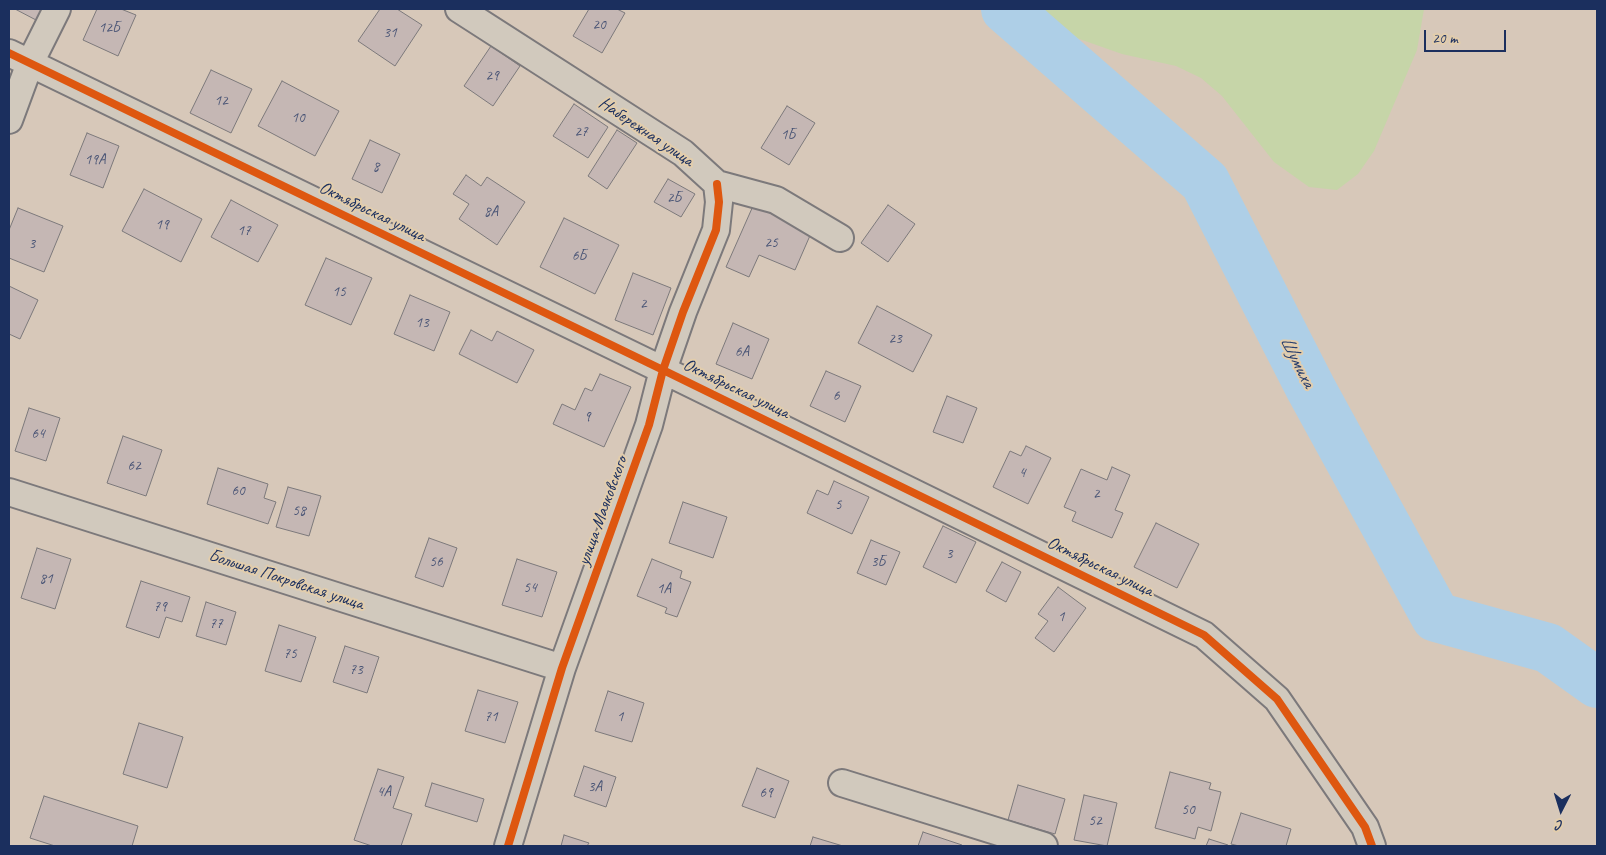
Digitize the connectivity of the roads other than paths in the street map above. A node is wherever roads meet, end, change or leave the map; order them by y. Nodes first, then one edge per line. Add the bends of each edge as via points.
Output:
1 (57, 9) edge
2 (458, 9) edge
3 (19, 58) edge
4 (9, 120) edge
5 (717, 184) junction
6 (840, 238) dead end
7 (663, 370) junction
8 (9, 492) edge
9 (562, 668) junction
10 (842, 783) dead end
11 (508, 846) edge
12 (1044, 846) edge
13 (1372, 846) edge

1 - 3 street
2 - 5 street, Набережная улица via 683,153
3 - 4 street
3 - 7 street, Октябрьская улица
5 - 6 street, Набережная улица via 776,200
5 - 7 street, улица Маяковского via 716,230
7 - 9 street, улица Маяковского via 649,425
7 - 13 street, Октябрьская улица via 1204,635 1277,699 1365,827
8 - 9 street, Большая Покровская улица
9 - 11 street, улица Маяковского
10 - 12 street

